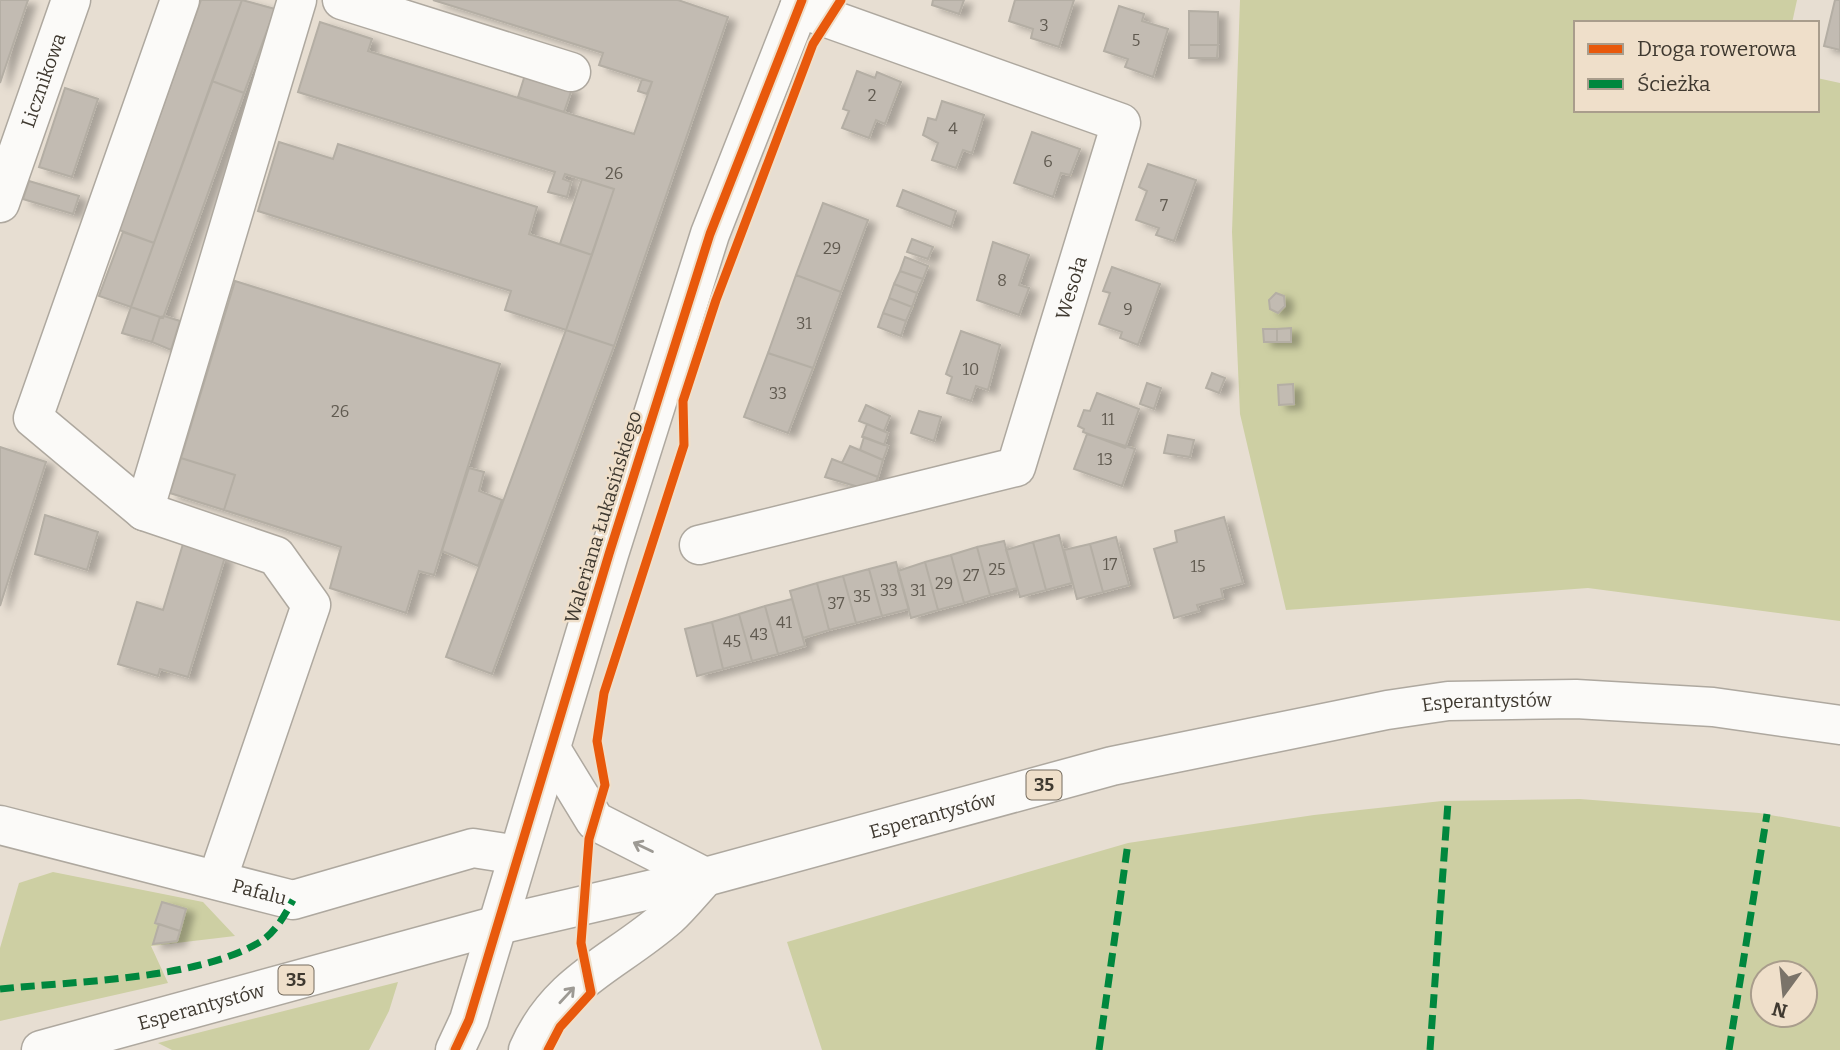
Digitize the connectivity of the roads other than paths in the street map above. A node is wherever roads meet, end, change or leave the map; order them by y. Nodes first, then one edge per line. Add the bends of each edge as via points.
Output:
1 (72, 0) edge
2 (180, 0) edge
3 (297, 0) edge
4 (342, 0) edge
5 (800, 4) edge
6 (571, 72) dead end
7 (0, 202) edge
8 (144, 512) junction
9 (699, 545) dead end
10 (1840, 725) edge
11 (551, 749) junction
12 (0, 825) edge
13 (519, 855) junction
14 (705, 877) junction
15 (217, 880) junction
16 (498, 925) junction
17 (464, 1040) edge
18 (111, 1043) edge
19 (41, 1050) edge
20 (528, 1050) edge

1 - 7 street, Licznikowa
2 - 8 street via 33,418
3 - 8 street
4 - 6 street
5 - 9 street, Wesoła via 1121,123 1016,467
5 - 11 street, Waleriana Łukasińskiego via 710,234
8 - 15 street via 276,556 310,605
10 - 14 street, Esperantystów / 35 via 1654,701 1448,701 1112,766
11 - 13 street, Waleriana Łukasińskiego
14 -> 11 street via 595,821
12 - 15 street, Pafalu
13 - 15 street, Pafalu via 473,848 293,900
13 - 16 street, Waleriana Łukasińskiego
14 - 16 street, Esperantystów / 35
20 -> 14 street via 567,994 603,962 668,917
16 - 17 street, Waleriana Łukasińskiego
16 - 18 street, Esperantystów / 35
18 - 19 street, Esperantystów / 35

